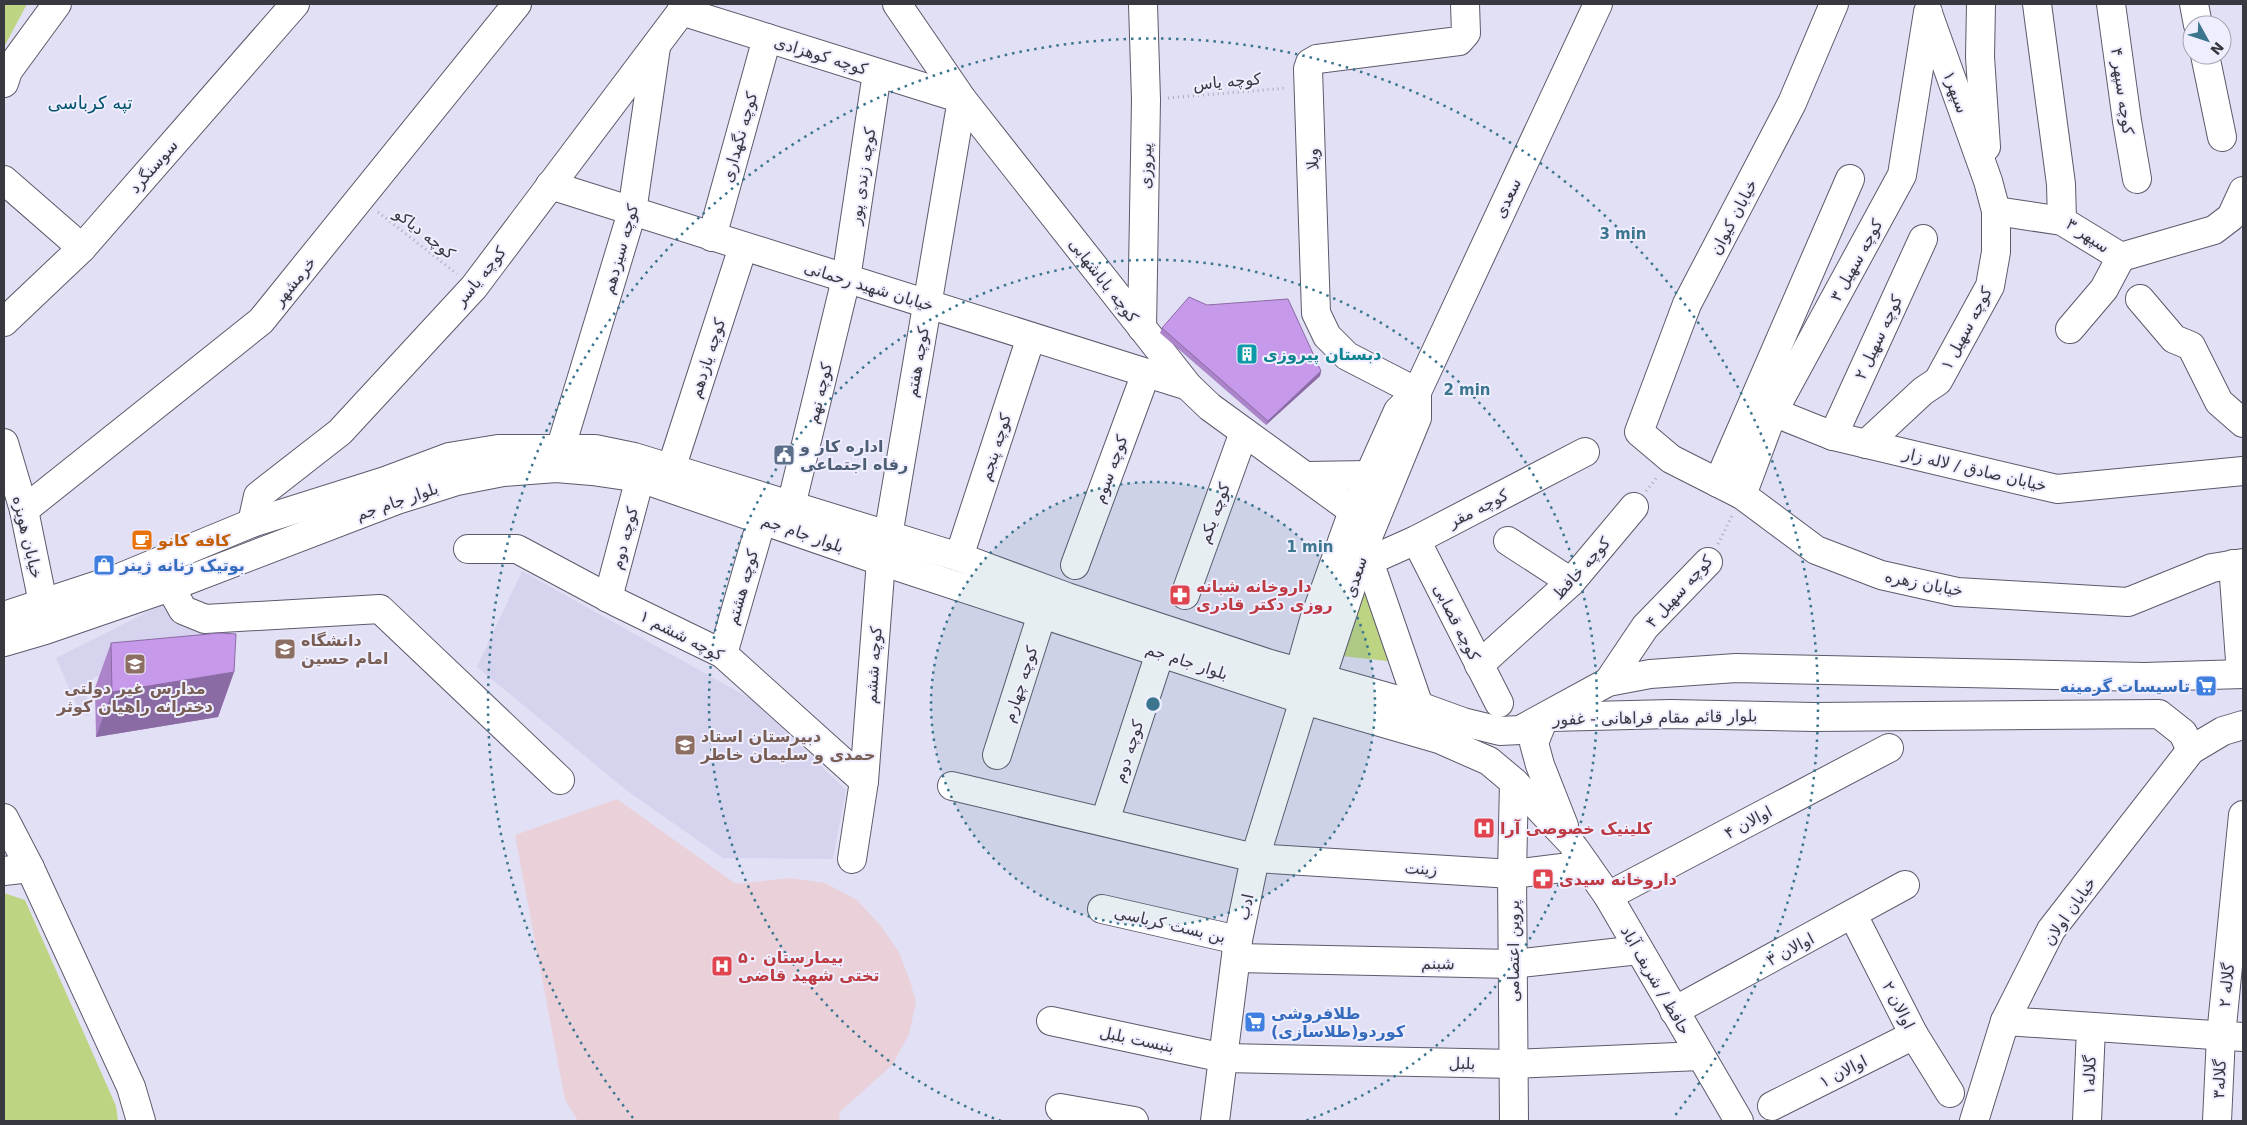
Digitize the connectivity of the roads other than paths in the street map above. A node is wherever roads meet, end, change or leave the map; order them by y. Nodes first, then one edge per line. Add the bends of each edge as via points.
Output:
1 (57, 4) edge
2 (295, 4) edge
3 (516, 4) edge
4 (897, 4) edge
5 (1143, 4) edge
6 (1465, 4) edge
7 (1598, 4) edge
8 (1834, 4) edge
9 (1980, 4) edge
10 (2037, 4) edge
11 (2111, 4) edge
12 (684, 7) edge
13 (1925, 8) edge
14 (767, 38) junction
15 (657, 44) junction
16 (2207, 65) edge
17 (877, 73) junction
18 (4, 83) edge
19 (962, 99) junction
20 (2222, 137) dead end
21 (2137, 178) dead end
22 (1850, 179) dead end
23 (4, 180) edge
24 (1988, 181) junction
25 (550, 185) junction
26 (2243, 191) edge
27 (1996, 211) junction
28 (632, 212) junction
29 (2062, 221) junction
30 (712, 237) junction
31 (1923, 239) dead end
32 (744, 247) junction
33 (82, 248) junction
34 (2121, 257) junction
35 (846, 279) junction
36 (2140, 299) dead end
37 (927, 304) junction
38 (4, 322) edge
39 (1142, 328) junction
40 (2070, 330) dead end
41 (1031, 337) junction
42 (1146, 373) junction
43 (1188, 386) junction
44 (1417, 392) junction
45 (1773, 412) junction
46 (2243, 423) edge
47 (1244, 432) junction
48 (1639, 432) joint
49 (1833, 436) junction
50 (4, 443) edge
51 (1866, 444) junction
52 (560, 450) junction
53 (1585, 452) dead end
54 (671, 469) junction
55 (2243, 471) edge
56 (8, 474) edge
57 (1368, 474) junction
58 (1307, 476) junction
59 (640, 478) junction
60 (1718, 483) junction
61 (1742, 495) junction
62 (791, 506) junction
63 (1634, 507) road end
64 (24, 510) junction
65 (1353, 511) junction
66 (762, 519) junction
67 (252, 523) junction
68 (1416, 540) junction
69 (1508, 541) dead end
70 (885, 548) junction
71 (468, 549) dead end
72 (1368, 551) junction
73 (959, 557) junction
74 (1708, 562) road end
75 (2238, 564) edge
76 (1075, 565) dead end
77 (1571, 582) junction
78 (170, 587) junction
79 (1185, 594) dead end
80 (608, 598) junction
81 (43, 602) junction
82 (1042, 614) junction
83 (4, 616) edge
84 (4, 642) edge
85 (1160, 652) junction
86 (723, 654) junction
87 (1479, 665) junction
88 (2242, 674) edge
89 (1310, 676) junction
90 (1608, 682) junction
91 (1304, 700) junction
92 (1499, 703) dead end
93 (1419, 706) junction
94 (1544, 718) junction
95 (2243, 725) edge
96 (1889, 748) dead end
97 (2191, 750) junction
98 (997, 755) dead end
99 (560, 780) dead end
100 (864, 781) junction
101 (1514, 782) junction
102 (952, 786) dead end
103 (2243, 815) edge
104 (4, 818) edge
105 (1104, 821) junction
106 (1570, 841) junction
107 (1255, 858) junction
108 (852, 859) dead end
109 (1586, 864) junction
110 (17, 870) edge
111 (1512, 874) junction
112 (1904, 886) dead end
113 (1608, 896) junction
114 (1102, 908) dead end
115 (1854, 915) junction
116 (1238, 949) junction
117 (1639, 950) junction
118 (1513, 964) junction
119 (1674, 1011) junction
120 (1051, 1021) dead end
121 (2005, 1021) junction
122 (2091, 1028) junction
123 (1914, 1035) junction
124 (2232, 1037) edge
125 (1700, 1056) junction
126 (1224, 1058) junction
127 (1514, 1064) junction
128 (1950, 1093) dead end
129 (1772, 1106) dead end
130 (1060, 1108) dead end
131 (141, 1121) edge
132 (1134, 1121) edge
133 (1215, 1121) edge
134 (1514, 1121) edge
135 (1739, 1121) edge
136 (1974, 1121) edge
137 (2087, 1121) edge
138 (2216, 1121) edge

1 - 18 street via 8,71
2 - 33 street, سوسنگرد
3 - 64 street, خرمشهر via 261,321
4 - 19 street, کوچه باباشهابی
5 - 39 street, پیروزی via 1146,100
6 - 44 street, ویلا via 1466,33 1458,41 1317,59 1310,63 1308,69 1316,313 1327,336 1347,356
7 - 44 street, سعدی
8 - 48 street, خیابان کیوان via 1792,103 1687,304
9 - 24 street
10 - 29 street, سپهر ۳ via 2062,184
11 - 21 street, کوچه سپهر ۴
12 - 14 street, کوچه کوهزادی
12 - 15 street, کوچه یاسر
13 - 24 street, سپهر۱
13 - 45 street, کوچه سهیل ۳ via 1902,175
14 - 17 street, کوچه کوهزادی
14 - 30 street, کوچه نگهداری
15 - 25 street, کوچه یاسر
15 - 28 street, کوچه سیزدهم
16 - 20 street
17 - 19 street, کوچه کوهزادی
17 - 35 street, کوچه زندی پور
19 - 37 street, کوچه هفتم
19 - 39 street, کوچه باباشهابی
22 - 60 street, کوچه سهیل ۳
23 - 33 street
24 - 27 street, کوچه سهیل ۱
25 - 28 street, خیابان شهید رحمانی
25 - 67 street, کوچه یاسر via 474,287 340,432 258,496
26 - 34 street, سپهر ۳ via 2231,217 2214,230
27 - 29 street
27 - 51 street, کوچه سهیل ۱ via 1996,252 1990,286 1938,381
28 - 30 street, خیابان شهید رحمانی
28 - 52 street, کوچه سیزدهم
29 - 34 street, سپهر ۳
30 - 32 street, خیابان شهید رحمانی
31 - 49 street, کوچه سهیل ۲
32 - 35 street, خیابان شهید رحمانی
32 - 54 street, کوچه یازدهم
33 - 38 street, سوسنگرد
34 - 40 street via 2104,289
35 - 37 street, خیابان شهید رحمانی
35 - 62 street, کوچه نهم
36 - 46 street via 2174,339 2191,346 2219,402
37 - 41 street, خیابان شهید رحمانی
37 - 70 street, کوچه هفتم
39 - 43 street, کوچه باباشهابی
41 - 42 street, خیابان شهید رحمانی
41 - 73 street, کوچه پنجم
42 - 43 street, خیابان شهید رحمانی
42 - 76 street, کوچه سوم
43 - 47 street, کوچه باباشهابی
44 - 57 street, سعدی via 1398,411
44 - 72 street, سعدی via 1417,418
45 - 49 street, خیابان صادق / لاله زار
45 - 61 street, کوچه سهیل ۳
47 - 58 street, کوچه باباشهابی
47 - 79 street, کوچه یکم
48 - 60 street, خیابان زهره via 1671,460
49 - 51 street, خیابان صادق / لاله زار
50 - 56 street, خیابان هویزه
51 - 55 street, خیابان صادق / لاله زار via 2058,489
52 - 54 street, بلوار جام جم via 595,449
52 - 67 street, بلوار جام جم via 498,449 449,457
53 - 68 street, کوچه مقر
54 - 62 street, بلوار جام جم
56 - 64 street, خیابان هویزه
57 - 58 street
57 - 65 street, سعدی
58 - 65 street, کوچه باباشهابی
59 - 66 street, بلوار جام جم
59 - 78 street, بلوار جام جم via 556,468 503,472 457,481 397,500
59 - 80 street, کوچه دوم
60 - 61 street, خیابان زهره
61 - 75 street, خیابان زهره via 1816,550 1881,575 1957,592 2128,602 2212,568
62 - 70 street, بلوار جام جم
63 - 77 street, کوچه حافظ
64 - 81 street, خیابان هویزه
65 - 89 street, سعدی via 1314,620
66 - 70 street, بلوار جام جم
66 - 86 street, کوچه هشتم
67 - 81 street, بلوار جام جم via 118,578
68 - 72 street, کوچه مقر
68 - 87 street, کوچه قصابی
69 - 77 street
70 - 73 street, بلوار جام جم
70 - 82 street, بلوار جام جم
70 - 100 street, کوچه ششم
71 - 80 street, کوچه ششم ۱ via 517,549
72 - 89 street, سعدی
72 - 93 street
73 - 89 street, بلوار جام جم via 1076,600
74 - 90 street, کوچه سهیل ۴ via 1645,628
75 - 88 street
77 - 87 street, کوچه حافظ
78 - 84 street, بلوار جام جم
78 - 99 street via 183,610 205,619 380,609
80 - 86 street, کوچه ششم ۱
81 - 83 street, بلوار جام جم
82 - 85 street, بلوار جام جم
82 - 98 street, کوچه چهارم
85 - 91 street, بلوار جام جم
85 - 105 street, کوچه دوم
86 - 100 street, کوچه ششم ۱
87 - 92 street, کوچه قصابی
88 - 90 street, بلوار قائم مقام فراهانی - غفور via 2144,677 1736,668 1650,674
89 - 91 street
89 - 93 street, بلوار جام جم
90 - 94 street, بلوار قائم مقام فراهانی - غفور
91 - 101 street, بلوار جام جم via 1439,739 1489,761
91 - 107 street, ادب
93 - 94 street, بلوار جام جم via 1500,731 1520,730
94 - 97 street, بلوار قائم مقام فراهانی - غفور via 1671,714 1814,717 2159,714 2183,733
94 - 106 street via 1534,743
95 - 97 street via 2223,731
96 - 113 street, اوالان ۴
97 - 121 street, خیابان اولان via 2051,930
100 - 108 street, کوچه ششم
101 - 106 street, بلوار جام جم
101 - 111 street, پروین اعتصامی
102 - 105 street, زینت
103 - 124 street, گلاله ۲
104 - 110 street
105 - 107 street, زینت
106 - 109 street, حافظ / شریف آباد
107 - 111 street, زینت
107 - 116 street, ادب
109 - 111 street, زینت
109 - 113 street, حافظ / شریف آباد
110 - 131 street via 131,1087
111 - 118 street, پروین اعتصامی
112 - 115 street, اوالان ۳
113 - 117 street, حافظ / شریف آباد
114 - 116 street, بن بست کرباسی
115 - 119 street, اوالان ۳
115 - 123 street, اوالان ۲
116 - 118 street, شبنم
116 - 126 street, ادب
117 - 118 street, شبنم
117 - 119 street, حافظ / شریف آباد
118 - 127 street, پروین اعتصامی
119 - 125 street, حافظ / شریف آباد
120 - 126 street, بنبست بلبل
121 - 122 street
121 - 136 street, خیابان اولان
122 - 124 street
122 - 137 street, گلاله۱
123 - 128 street, اوالان ۲
123 - 129 street, اوالان ۱
124 - 138 street, گلاله۳
125 - 127 street, بلبل
125 - 135 street, حافظ / شریف آباد
126 - 127 street, بلبل
126 - 133 street, ادب
127 - 134 street, پروین اعتصامی
130 - 132 street

